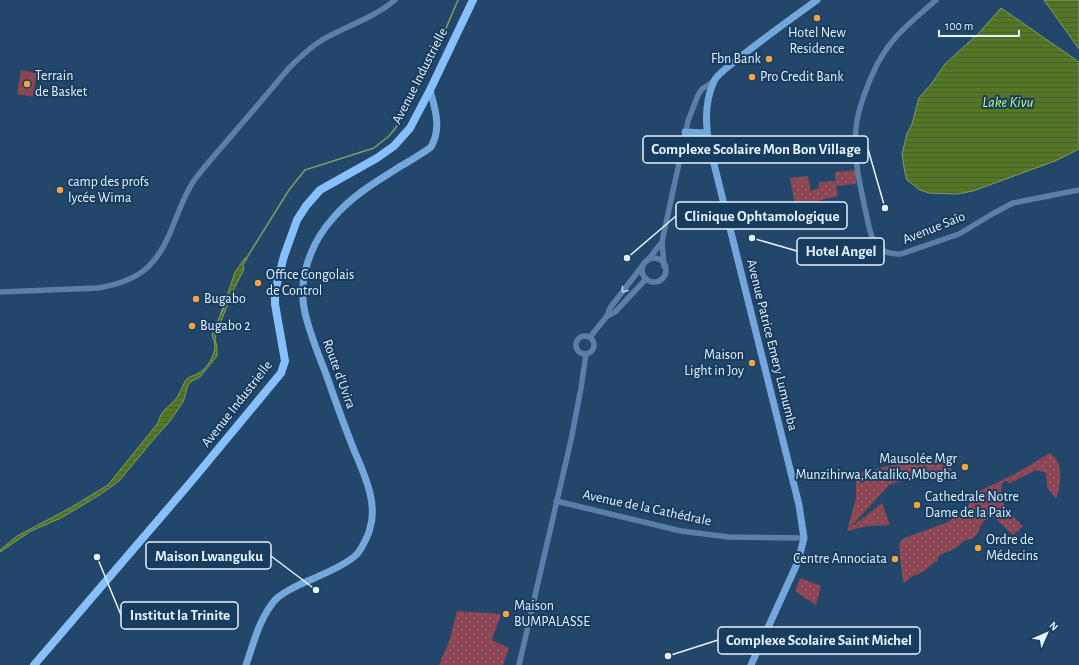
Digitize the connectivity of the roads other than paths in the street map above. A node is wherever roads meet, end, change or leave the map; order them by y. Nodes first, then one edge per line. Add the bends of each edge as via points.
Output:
1 (396, 0) edge
2 (473, 0) edge
3 (817, 0) edge
4 (936, 0) edge
5 (715, 81) junction
6 (430, 90) junction
7 (685, 132) junction
8 (706, 133) junction
9 (1079, 190) edge
10 (662, 242) junction
11 (645, 262) junction
12 (664, 266) junction
13 (646, 279) junction
14 (0, 292) edge
15 (607, 316) junction
16 (590, 337) junction
17 (586, 354) junction
18 (556, 501) junction
19 (804, 538) junction
20 (34, 665) edge
21 (246, 665) edge
22 (519, 665) edge
23 (751, 665) edge

1 - 14 street via 323,40 289,68 197,177 185,198 166,244 158,256 138,275 114,286 98,288
2 - 6 highway, Avenue Industrielle
3 - 5 main road, Avenue Patrice Emery Lumumba via 735,61
4 - 9 street, Avenue Saïo via 884,50 858,114 855,156 861,192 875,243 891,254 901,254 959,234 1014,203
5 - 7 street via 702,89 698,95
5 - 8 main road, Avenue Patrice Emery Lumumba via 707,109
6 - 20 highway, Avenue Industrielle via 410,128 394,146 320,190 301,213 284,256 275,291 285,362 280,373 200,472
6 - 21 main road, Route d'Uvira via 437,121 436,136 431,147 370,185 334,216 310,254 302,291 314,343 371,497 370,529 358,554 290,589 276,600 261,622
7 - 8 main road
7 - 10 street
8 - 19 main road, Avenue Patrice Emery Lumumba via 797,497
10 - 11 street
10 - 12 street
11 - 12 street via 656,259
11 - 13 street via 642,272
11 -> 15 street via 610,308
12 - 13 street via 665,272 661,279 654,282
13 - 15 street via 615,312
15 - 16 street
16 - 17 street via 594,342 594,348 591,353
16 - 17 street via 580,337 576,342 576,349
17 - 18 street via 575,420
18 - 19 street, Avenue de la Cathédrale via 681,531 729,537
18 - 22 street
19 - 23 main road, Avenue Patrice Emery Lumumba via 796,566

